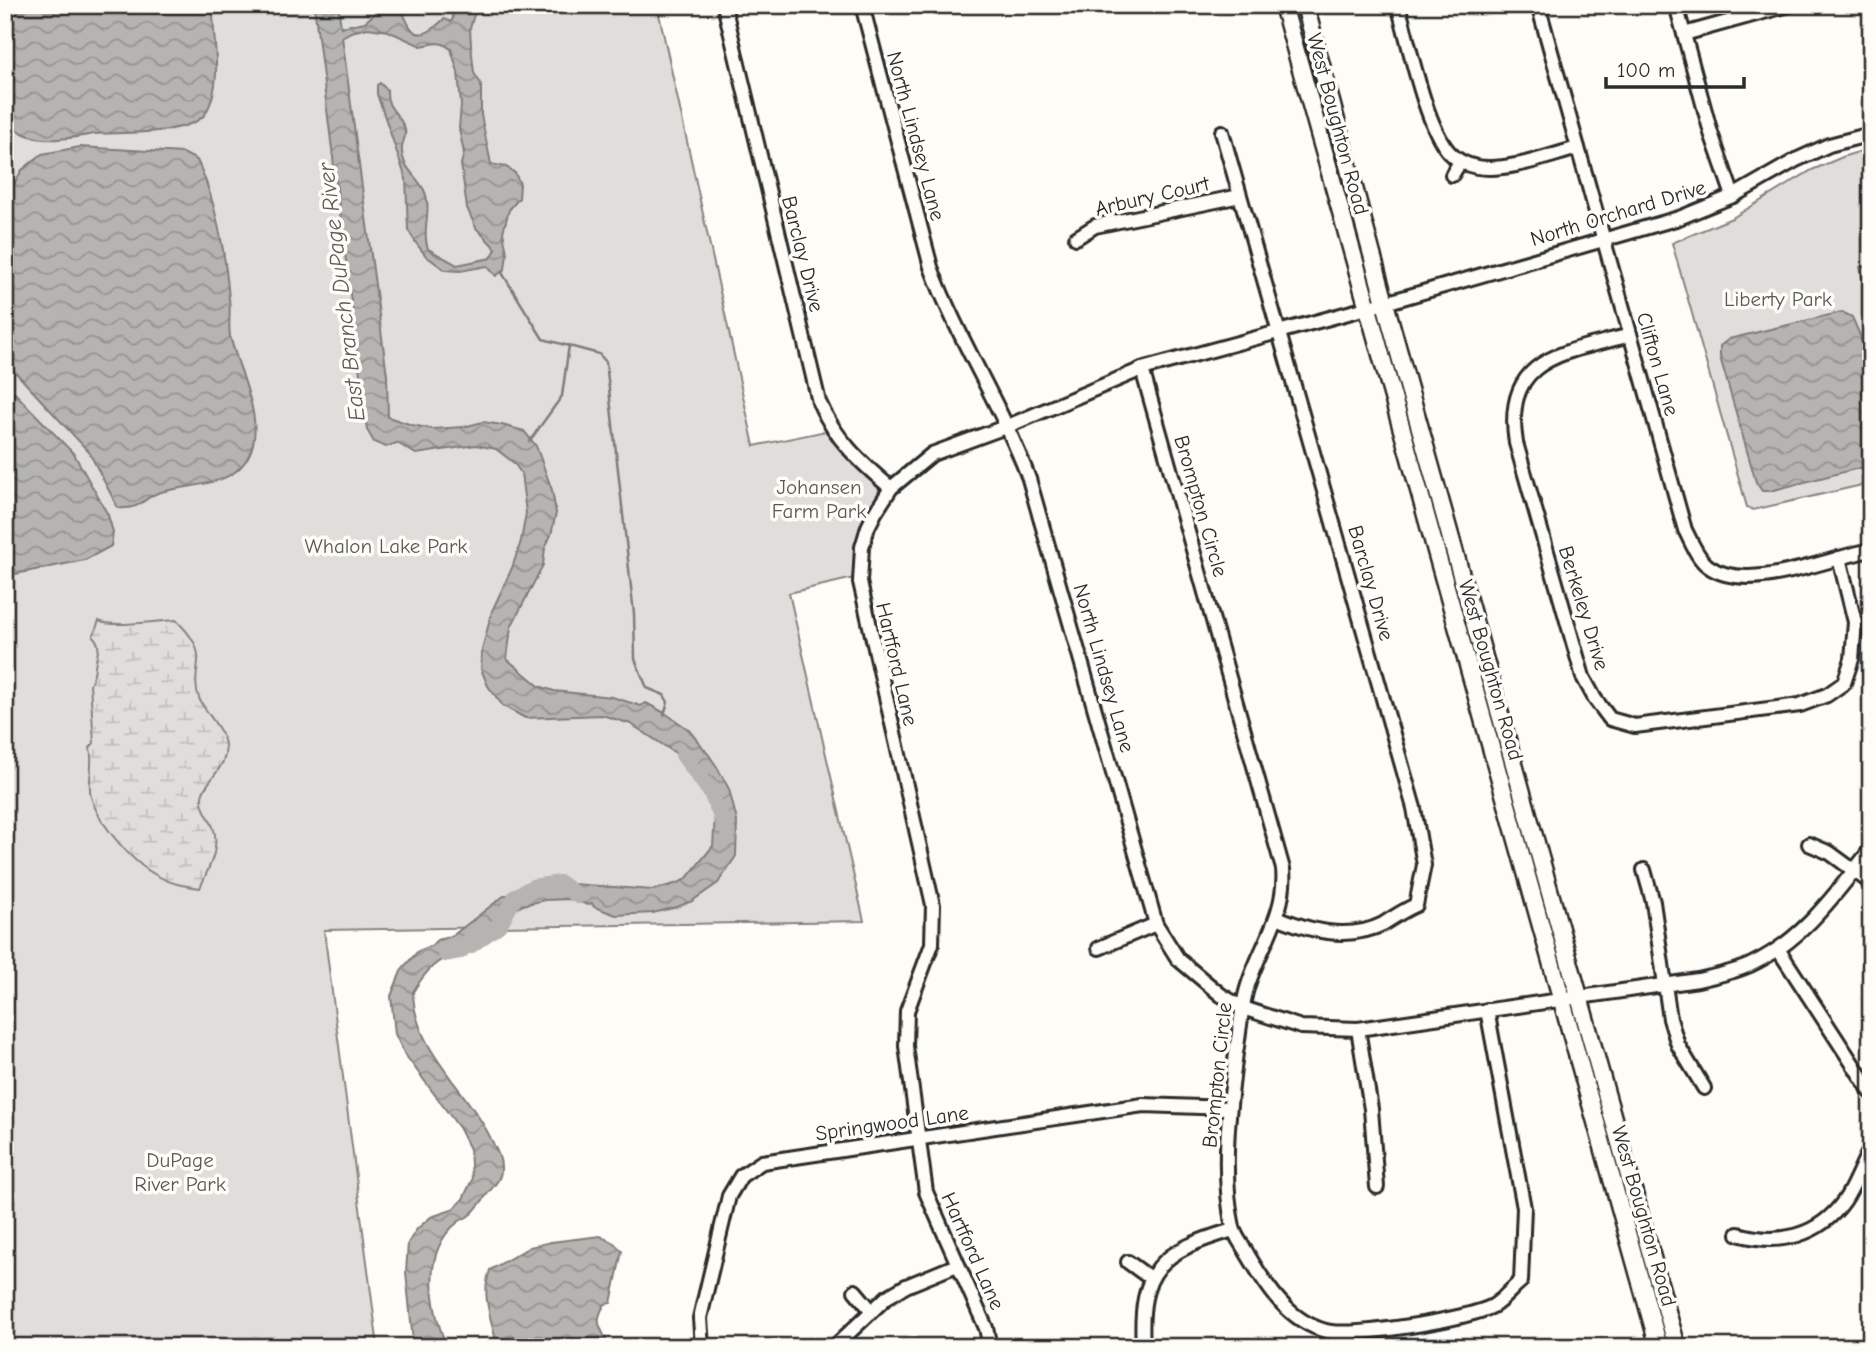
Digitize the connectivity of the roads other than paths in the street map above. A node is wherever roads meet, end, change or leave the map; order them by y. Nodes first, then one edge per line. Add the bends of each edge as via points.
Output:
1 (724, 5) edge
2 (862, 5) edge
3 (1283, 5) edge
4 (1305, 5) edge
5 (1398, 5) edge
6 (1538, 5) edge
7 (1676, 5) edge
8 (1789, 5) edge
9 (1684, 34) junction
10 (1222, 132) dead end
11 (1871, 134) edge
12 (1578, 148) junction
13 (1460, 162) junction
14 (1452, 175) dead end
15 (1733, 195) junction
16 (1240, 196) junction
17 (1076, 238) dead end
18 (1603, 240) junction
19 (1385, 303) junction
20 (1368, 307) junction
21 (1280, 331) junction
22 (1630, 335) junction
23 (1142, 369) junction
24 (1008, 426) junction
25 (891, 488) junction
26 (1871, 550) edge
27 (1839, 558) junction
28 (1809, 844) dead end
29 (1871, 849) edge
30 (1644, 870) dead end
31 (1854, 870) junction
32 (1871, 883) edge
33 (1277, 917) junction
34 (1156, 924) junction
35 (1099, 948) dead end
36 (1778, 949) junction
37 (1664, 985) junction
38 (1579, 997) junction
39 (1562, 1000) junction
40 (1243, 1007) junction
41 (1487, 1010) junction
42 (1358, 1029) junction
43 (1704, 1088) dead end
44 (1871, 1092) edge
45 (1229, 1108) junction
46 (919, 1139) junction
47 (1871, 1148) edge
48 (1377, 1187) dead end
49 (1234, 1230) junction
50 (1738, 1234) dead end
51 (1128, 1262) dead end
52 (957, 1265) junction
53 (1150, 1278) junction
54 (855, 1291) dead end
55 (871, 1310) junction
56 (702, 1347) edge
57 (834, 1347) edge
58 (990, 1347) edge
59 (1143, 1347) edge
60 (1659, 1347) edge
61 (1677, 1347) edge

1 - 25 street, Barclay Drive via 819,402 848,450
2 - 24 street, North Lindsey Lane via 931,267 945,304
3 - 20 main road, West Boughton Road
4 - 19 main road, West Boughton Road
5 - 13 street via 1431,121 1447,150
6 - 12 street, Clifton Lane
7 - 9 street
8 - 9 street
9 - 15 street
10 - 16 street, Barclay Drive
11 - 15 street, North Orchard Drive via 1829,145
12 - 13 street via 1518,164 1479,167
12 - 18 street, Clifton Lane
13 - 14 street
15 - 18 street, North Orchard Drive via 1688,215
16 - 17 street, Arbury Court via 1095,226
16 - 21 street, Barclay Drive
18 - 19 street, North Orchard Drive
18 - 22 street, Clifton Lane
19 - 20 street, North Orchard Drive
19 - 38 main road, West Boughton Road
20 - 21 street, Hartford Lane
20 - 39 main road, West Boughton Road
21 - 23 street, Hartford Lane
21 - 33 street, Barclay Drive via 1414,808 1424,865 1416,905 1371,928 1316,931
22 - 27 street, Clifton Lane via 1685,530 1709,567 1735,576 1765,577
22 - 27 street, Berkeley Drive via 1552,358 1536,368 1521,384 1514,417 1516,443 1583,677 1610,719 1635,726 1800,705 1827,695 1844,683 1852,659 1855,622
23 - 24 street, Hartford Lane
23 - 33 street, Brompton Circle via 1279,851 1284,887
24 - 25 street, Hartford Lane via 932,454
24 - 34 street, North Lindsey Lane via 1035,497
25 - 46 street, Hartford Lane via 868,527 860,582 933,905 932,944 913,991 905,1027
26 - 27 street, Clifton Lane
28 - 31 street
29 - 31 street
30 - 37 street
31 - 32 street
31 - 36 street via 1824,909
33 - 40 street, Brompton Circle
34 - 35 street
34 - 40 street, North Lindsey Lane via 1178,958 1203,982
36 - 37 street via 1724,974
36 - 44 street
37 - 38 street
37 - 43 street via 1678,1045
38 - 39 street, North Lindsey Lane
38 - 61 main road, West Boughton Road
39 - 41 street, North Lindsey Lane
39 - 60 main road, West Boughton Road
40 - 42 street, North Lindsey Lane via 1301,1027
40 - 45 street, Brompton Circle
41 - 42 street, North Lindsey Lane
41 - 49 street, Brompton Circle via 1524,1208 1521,1281 1495,1305 1461,1318 1347,1333 1328,1331 1306,1323 1285,1307
42 - 48 street
45 - 46 street, Springwood Lane via 1143,1105
45 - 49 street, Brompton Circle via 1227,1170
46 - 52 street, Hartford Lane via 926,1192
46 - 56 street, Springwood Lane via 774,1158 741,1176 729,1196 700,1318
47 - 50 street via 1845,1199 1821,1225 1788,1238 1768,1240
49 - 53 street via 1185,1246
51 - 53 street
52 - 55 street via 906,1286
52 - 58 street, Hartford Lane
53 - 59 street via 1142,1306
54 - 55 street
55 - 57 street

